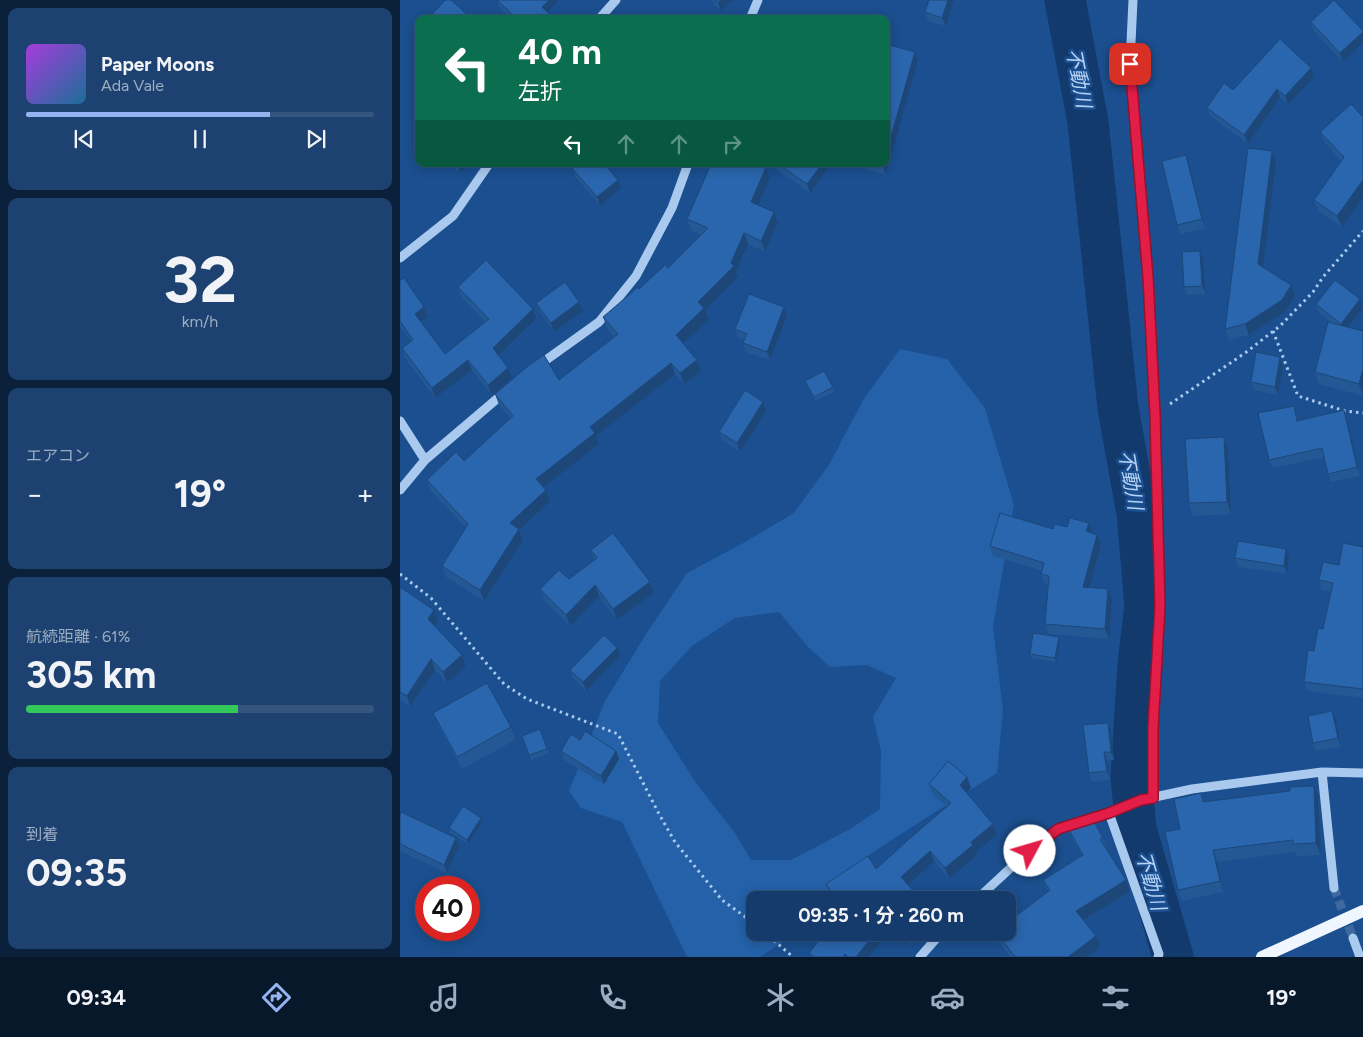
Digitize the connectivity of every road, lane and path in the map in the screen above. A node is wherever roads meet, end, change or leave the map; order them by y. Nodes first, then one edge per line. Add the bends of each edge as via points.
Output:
1 (616, 0) edge
2 (758, 0) edge
3 (1132, 0) edge
4 (603, 15) edge
5 (752, 15) edge
6 (487, 167) edge
7 (687, 167) edge
8 (1363, 231) edge
9 (400, 258) edge
10 (1273, 331) junction
11 (528, 372) edge
12 (513, 385) edge
13 (1363, 413) edge
14 (1155, 414) junction
15 (400, 421) edge
16 (424, 460) junction
17 (400, 490) edge
18 (400, 574) edge
19 (1322, 772) junction
20 (1363, 773) edge
21 (1153, 798) junction
22 (1109, 813) junction
23 (1334, 888) tunnel mouth
24 (986, 891) edge
25 (1363, 911) edge
26 (746, 917) edge
27 (1353, 938) tunnel mouth
28 (774, 941) edge
29 (934, 941) edge
30 (793, 957) edge
31 (920, 957) edge
32 (1158, 957) edge
33 (1262, 957) edge
34 (1360, 957) edge

1 - 4 street
2 - 5 street
3 - 14 street via 1130,64 1148,277
6 - 9 street via 453,216
7 - 11 street via 672,208 636,276 599,322
8 - 10 path via 1313,292
10 - 13 path via 1298,396 1344,411
10 - 14 path
12 - 16 street
14 - 21 street via 1160,606 1153,728
15 - 16 street
16 - 17 street
18 - 26 path via 431,598 504,684 527,700 618,734 675,842 722,900
19 - 20 street
19 - 21 street via 1192,789
19 - 23 street
21 - 22 street
22 - 24 street via 1058,829
22 - 32 street
25 - 33 main road
27 - 34 street
28 - 30 path
29 - 31 street

